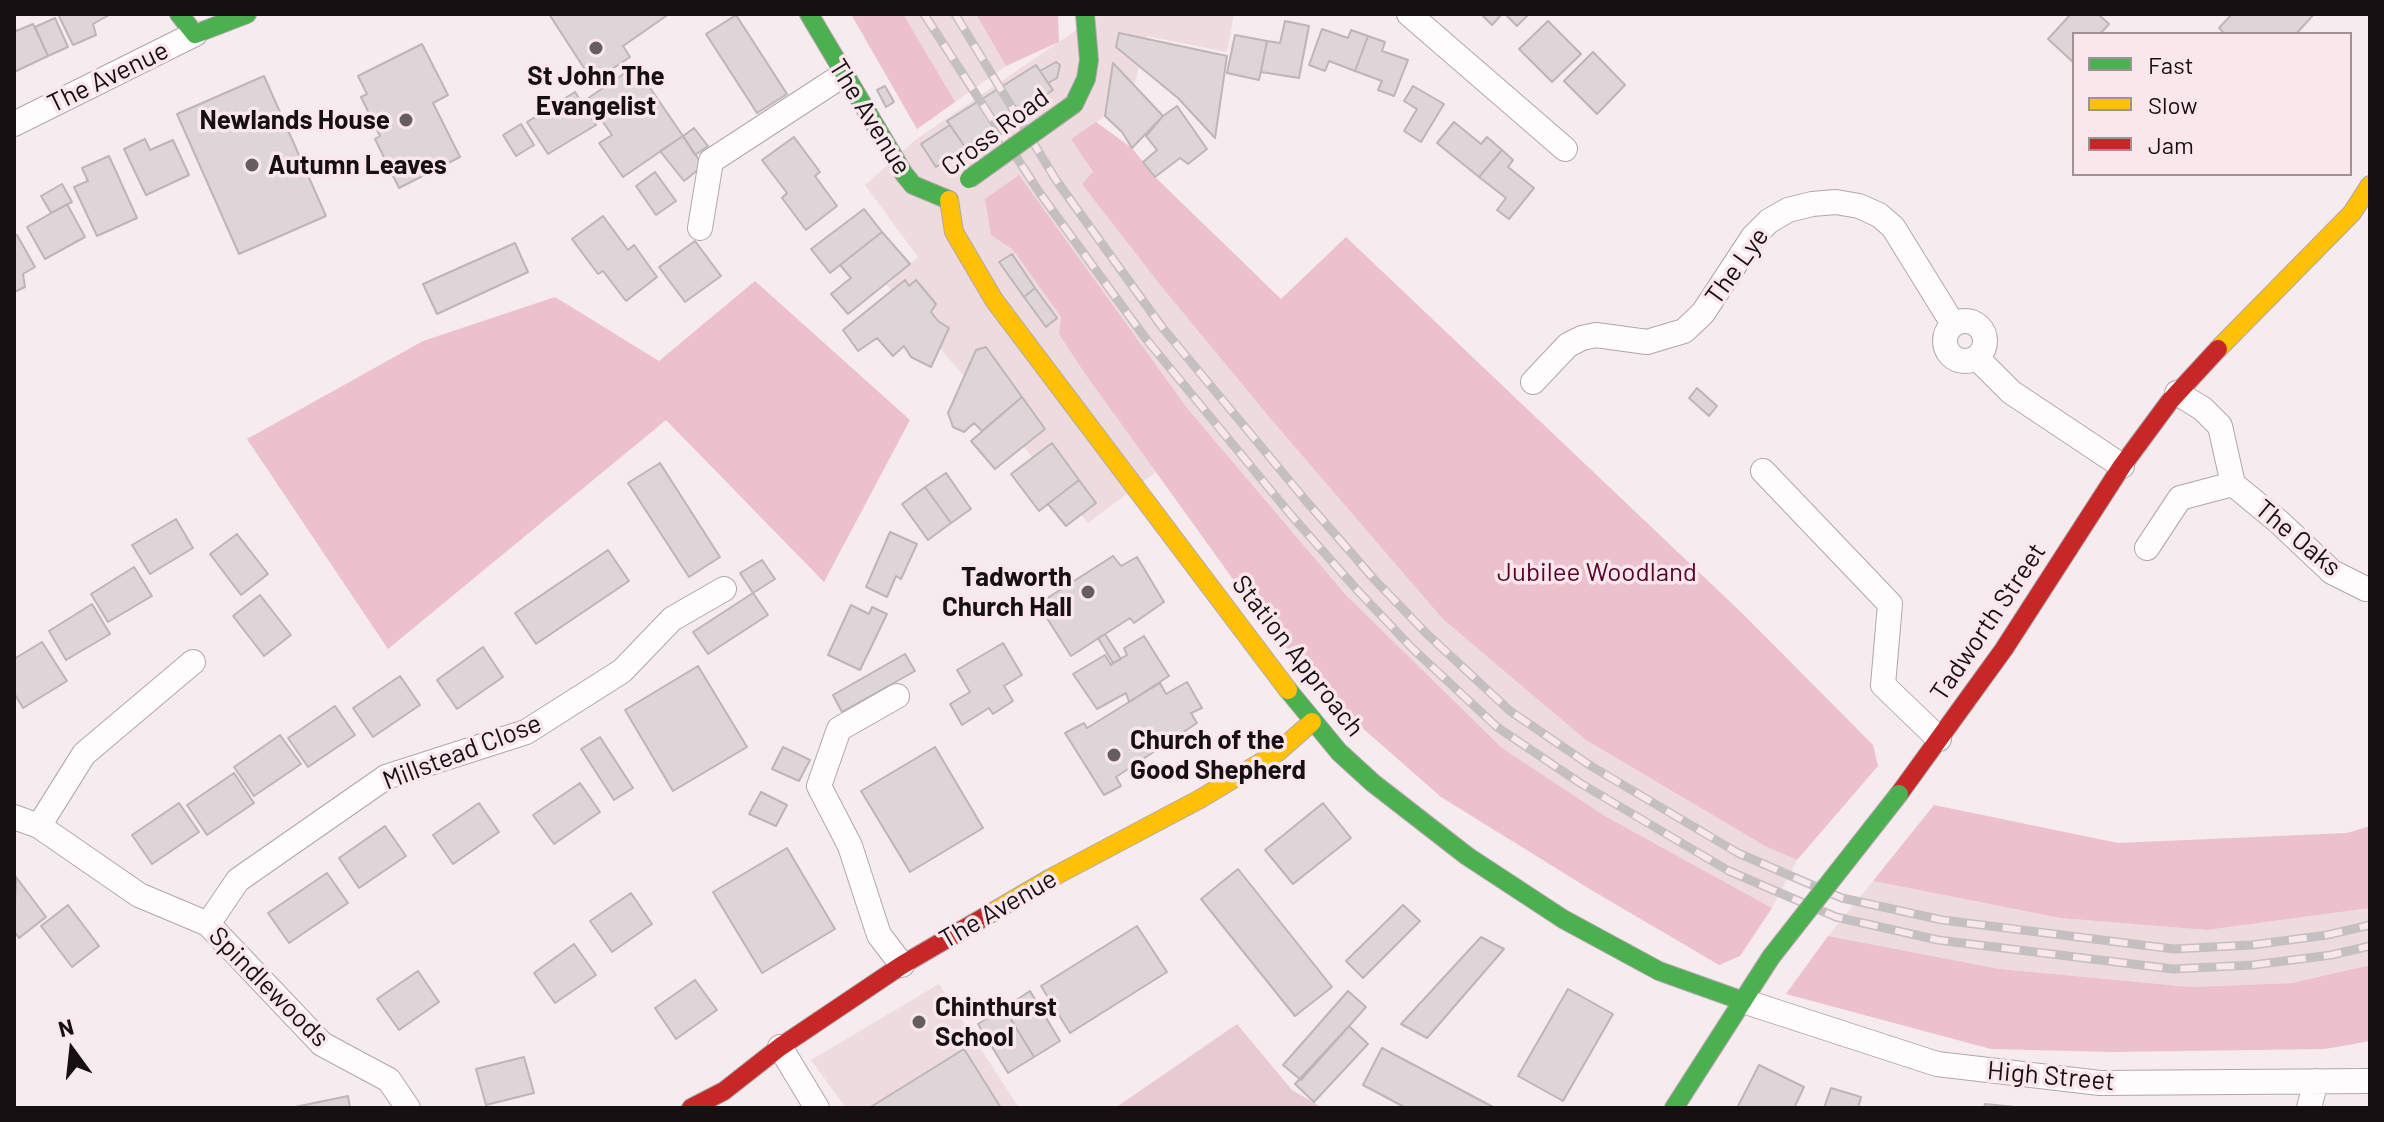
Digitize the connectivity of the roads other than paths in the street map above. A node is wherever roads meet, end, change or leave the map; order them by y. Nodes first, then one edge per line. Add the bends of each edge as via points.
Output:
1 (179, 14) edge
2 (247, 14) edge
3 (809, 14) edge
4 (1085, 14) edge
5 (1409, 14) edge
6 (195, 34) junction
7 (843, 75) junction
8 (14, 124) edge
9 (1565, 149) dead end
10 (2370, 185) edge
11 (949, 200) junction
12 (700, 228) dead end
13 (1533, 382) dead end
14 (2177, 393) junction
15 (2122, 466) junction
16 (1763, 471) dead end
17 (2233, 484) junction
18 (2147, 548) dead end
19 (724, 589) dead end
20 (2366, 589) dead end
21 (193, 662) dead end
22 (897, 696) dead end
23 (1312, 722) junction
24 (1939, 739) junction
25 (14, 817) edge
26 (39, 826) junction
27 (208, 924) junction
28 (902, 965) junction
29 (1743, 1001) junction
30 (780, 1047) junction
31 (2316, 1081) junction
32 (2370, 1081) edge
33 (408, 1108) edge
34 (691, 1108) edge
35 (817, 1108) edge
36 (1674, 1108) edge
37 (2309, 1108) edge

1 - 6 main road
2 - 6 main road, The Avenue
3 - 7 main road, The Avenue
4 - 11 main road, Cross Road, bridge via 1089,60 1074,104 969,179
5 - 9 street
6 - 8 street, The Avenue
7 - 11 main road, The Avenue via 913,185
7 - 12 street via 711,161
10 - 14 main road, Tadworth Street via 2352,213
11 - 23 main road, Station Approach via 954,232 994,300
13 - 15 street, The Lye via 1568,345 1582,338 1647,342 1684,331 1703,313 1769,221 1788,210 1836,202 1859,206 1893,227 1953,324 1969,320 1983,329 1986,344 1977,358 2011,392
14 - 15 main road, Tadworth Street
14 - 17 street, The Oaks via 2220,426
15 - 24 main road, Tadworth Street
16 - 24 street via 1890,604 1883,685
17 - 18 street, The Oaks via 2180,498
17 - 20 street, The Oaks via 2332,572
19 - 27 street, Millstead Close via 672,619 622,671 526,732 386,777 238,880
21 - 26 street via 84,754
22 - 28 street via 839,729 819,786 850,846 879,935
23 - 28 main road, The Avenue via 1278,752 1200,799
23 - 29 main road, Station Approach via 1373,783 1467,856 1563,919 1659,971
24 - 29 main road, Tadworth Street, bridge
25 - 26 street, Spindlewoods
26 - 27 street, Spindlewoods via 139,895
27 - 33 street, Spindlewoods via 322,1044 389,1080
28 - 30 main road, The Avenue
29 - 31 street, High Street via 1937,1064 2100,1083
29 - 36 main road, Tadworth Street
30 - 34 main road, The Avenue via 724,1091
30 - 35 street
31 - 32 street, High Street
31 - 37 street

